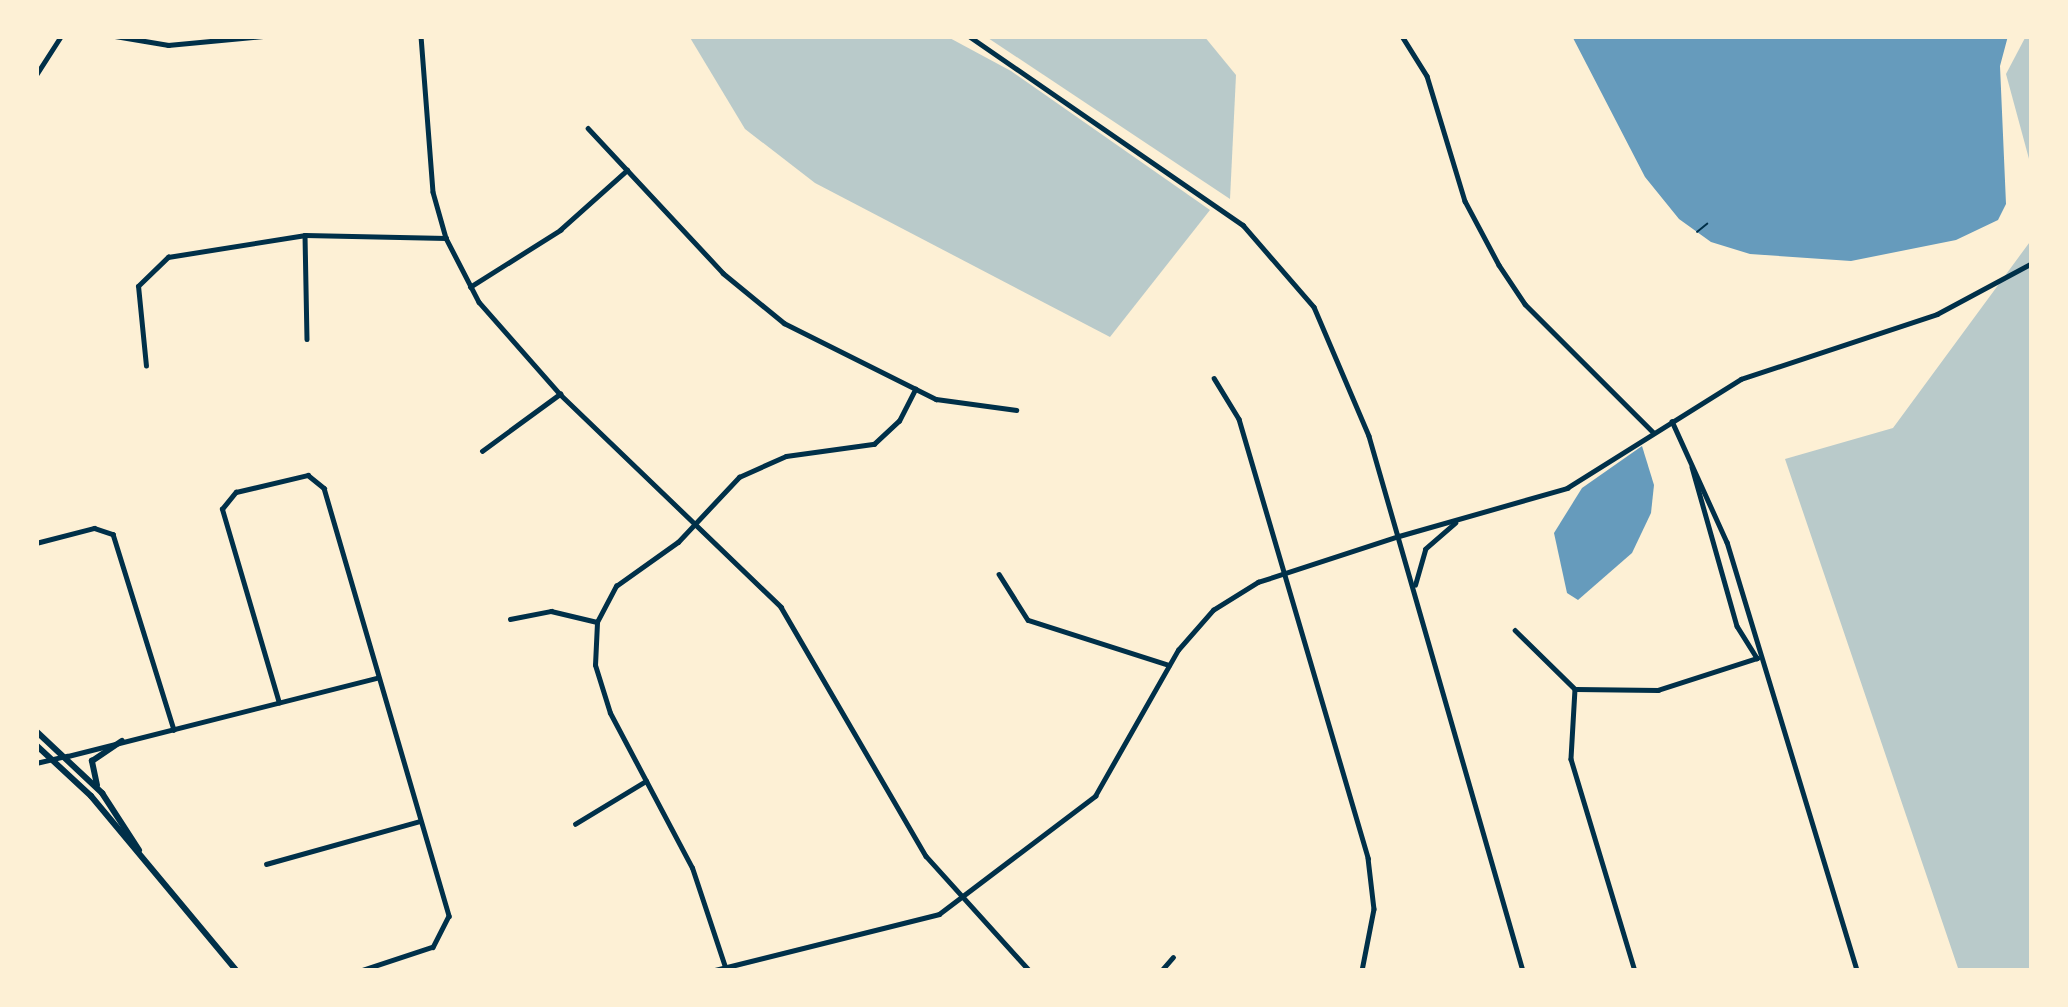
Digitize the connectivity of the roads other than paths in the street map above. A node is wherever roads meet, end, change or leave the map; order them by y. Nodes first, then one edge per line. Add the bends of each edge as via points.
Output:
1 (61, 36) edge
2 (115, 36) edge
3 (262, 36) edge
4 (421, 36) edge
5 (1402, 36) edge
6 (974, 37) edge
7 (36, 75) edge
8 (588, 128) dead end
9 (627, 170) junction
10 (305, 235) junction
11 (446, 238) junction
12 (2032, 263) edge
13 (470, 287) junction
14 (308, 339) dead end
15 (146, 366) dead end
16 (1214, 378) dead end
17 (915, 389) junction
18 (560, 394) junction
19 (1016, 410) dead end
20 (1672, 421) junction
21 (1653, 432) junction
22 (482, 451) dead end
23 (1690, 457) junction
24 (1460, 520) junction
25 (696, 522) junction
26 (1399, 536) junction
27 (36, 544) edge
28 (1000, 574) dead end
29 (1283, 574) junction
30 (1415, 597) junction
31 (510, 619) dead end
32 (597, 622) junction
33 (1515, 630) dead end
34 (1757, 658) junction
35 (1169, 665) junction
36 (376, 678) junction
37 (1575, 689) junction
38 (279, 703) junction
39 (174, 730) junction
40 (36, 731) edge
41 (122, 741) junction
42 (36, 745) edge
43 (67, 756) junction
44 (53, 759) junction
45 (36, 764) edge
46 (646, 781) junction
47 (102, 793) junction
48 (420, 821) junction
49 (575, 824) dead end
50 (140, 854) junction
51 (266, 864) dead end
52 (960, 898) junction
53 (1174, 957) dead end
54 (725, 967) junction
55 (237, 971) edge
56 (362, 971) edge
57 (711, 971) edge
58 (1030, 971) edge
59 (1161, 971) edge
60 (1362, 971) edge
61 (1523, 971) edge
62 (1635, 971) edge
63 (1857, 971) edge

1 - 7 street
2 - 3 street via 168,45
4 - 11 street via 433,192
5 - 21 street via 1427,76 1465,200 1499,265 1525,304
6 - 26 street via 1225,212 1284,265 1345,371
8 - 9 street
9 - 13 street via 560,230
9 - 17 street via 762,308
10 - 11 street
10 - 14 street
10 - 15 street via 200,250 150,268 134,308
11 - 13 street
12 - 20 street via 1936,314 1764,368
13 - 18 street
16 - 29 street via 1240,420
17 - 19 street via 966,407
17 - 25 street via 899,421 874,444 754,468
18 - 22 street
18 - 25 street
20 - 21 street
20 - 23 street
21 - 24 street via 1567,488
23 - 34 street via 1727,542
23 - 34 street via 1723,585 1745,647
24 - 26 street
24 - 30 street via 1425,549
25 - 32 street via 616,586
25 - 52 street via 797,628 912,835
26 - 29 street
26 - 30 street
27 - 39 street via 108,530
28 - 35 street via 1028,620
29 - 35 street via 1213,610
29 - 60 street via 1371,869 1372,929
30 - 61 street
31 - 32 street via 551,611
32 - 46 street via 598,678
33 - 37 street
34 - 37 street via 1658,690
34 - 63 street
35 - 52 street via 1095,796
36 - 38 street
36 - 38 street via 315,477 236,492 223,504
36 - 48 street
37 - 62 street via 1571,759
38 - 39 street
39 - 41 street
40 - 43 main road
41 - 43 street
41 - 47 main road via 92,760
42 - 44 main road
43 - 44 street
43 - 47 main road
44 - 45 street
44 - 50 main road
46 - 49 street
46 - 54 street via 692,868
47 - 50 main road
48 - 51 street
48 - 56 street via 449,916 445,934 433,947
50 - 55 main road
52 - 54 street via 913,926
52 - 58 street
53 - 59 street
54 - 57 street

